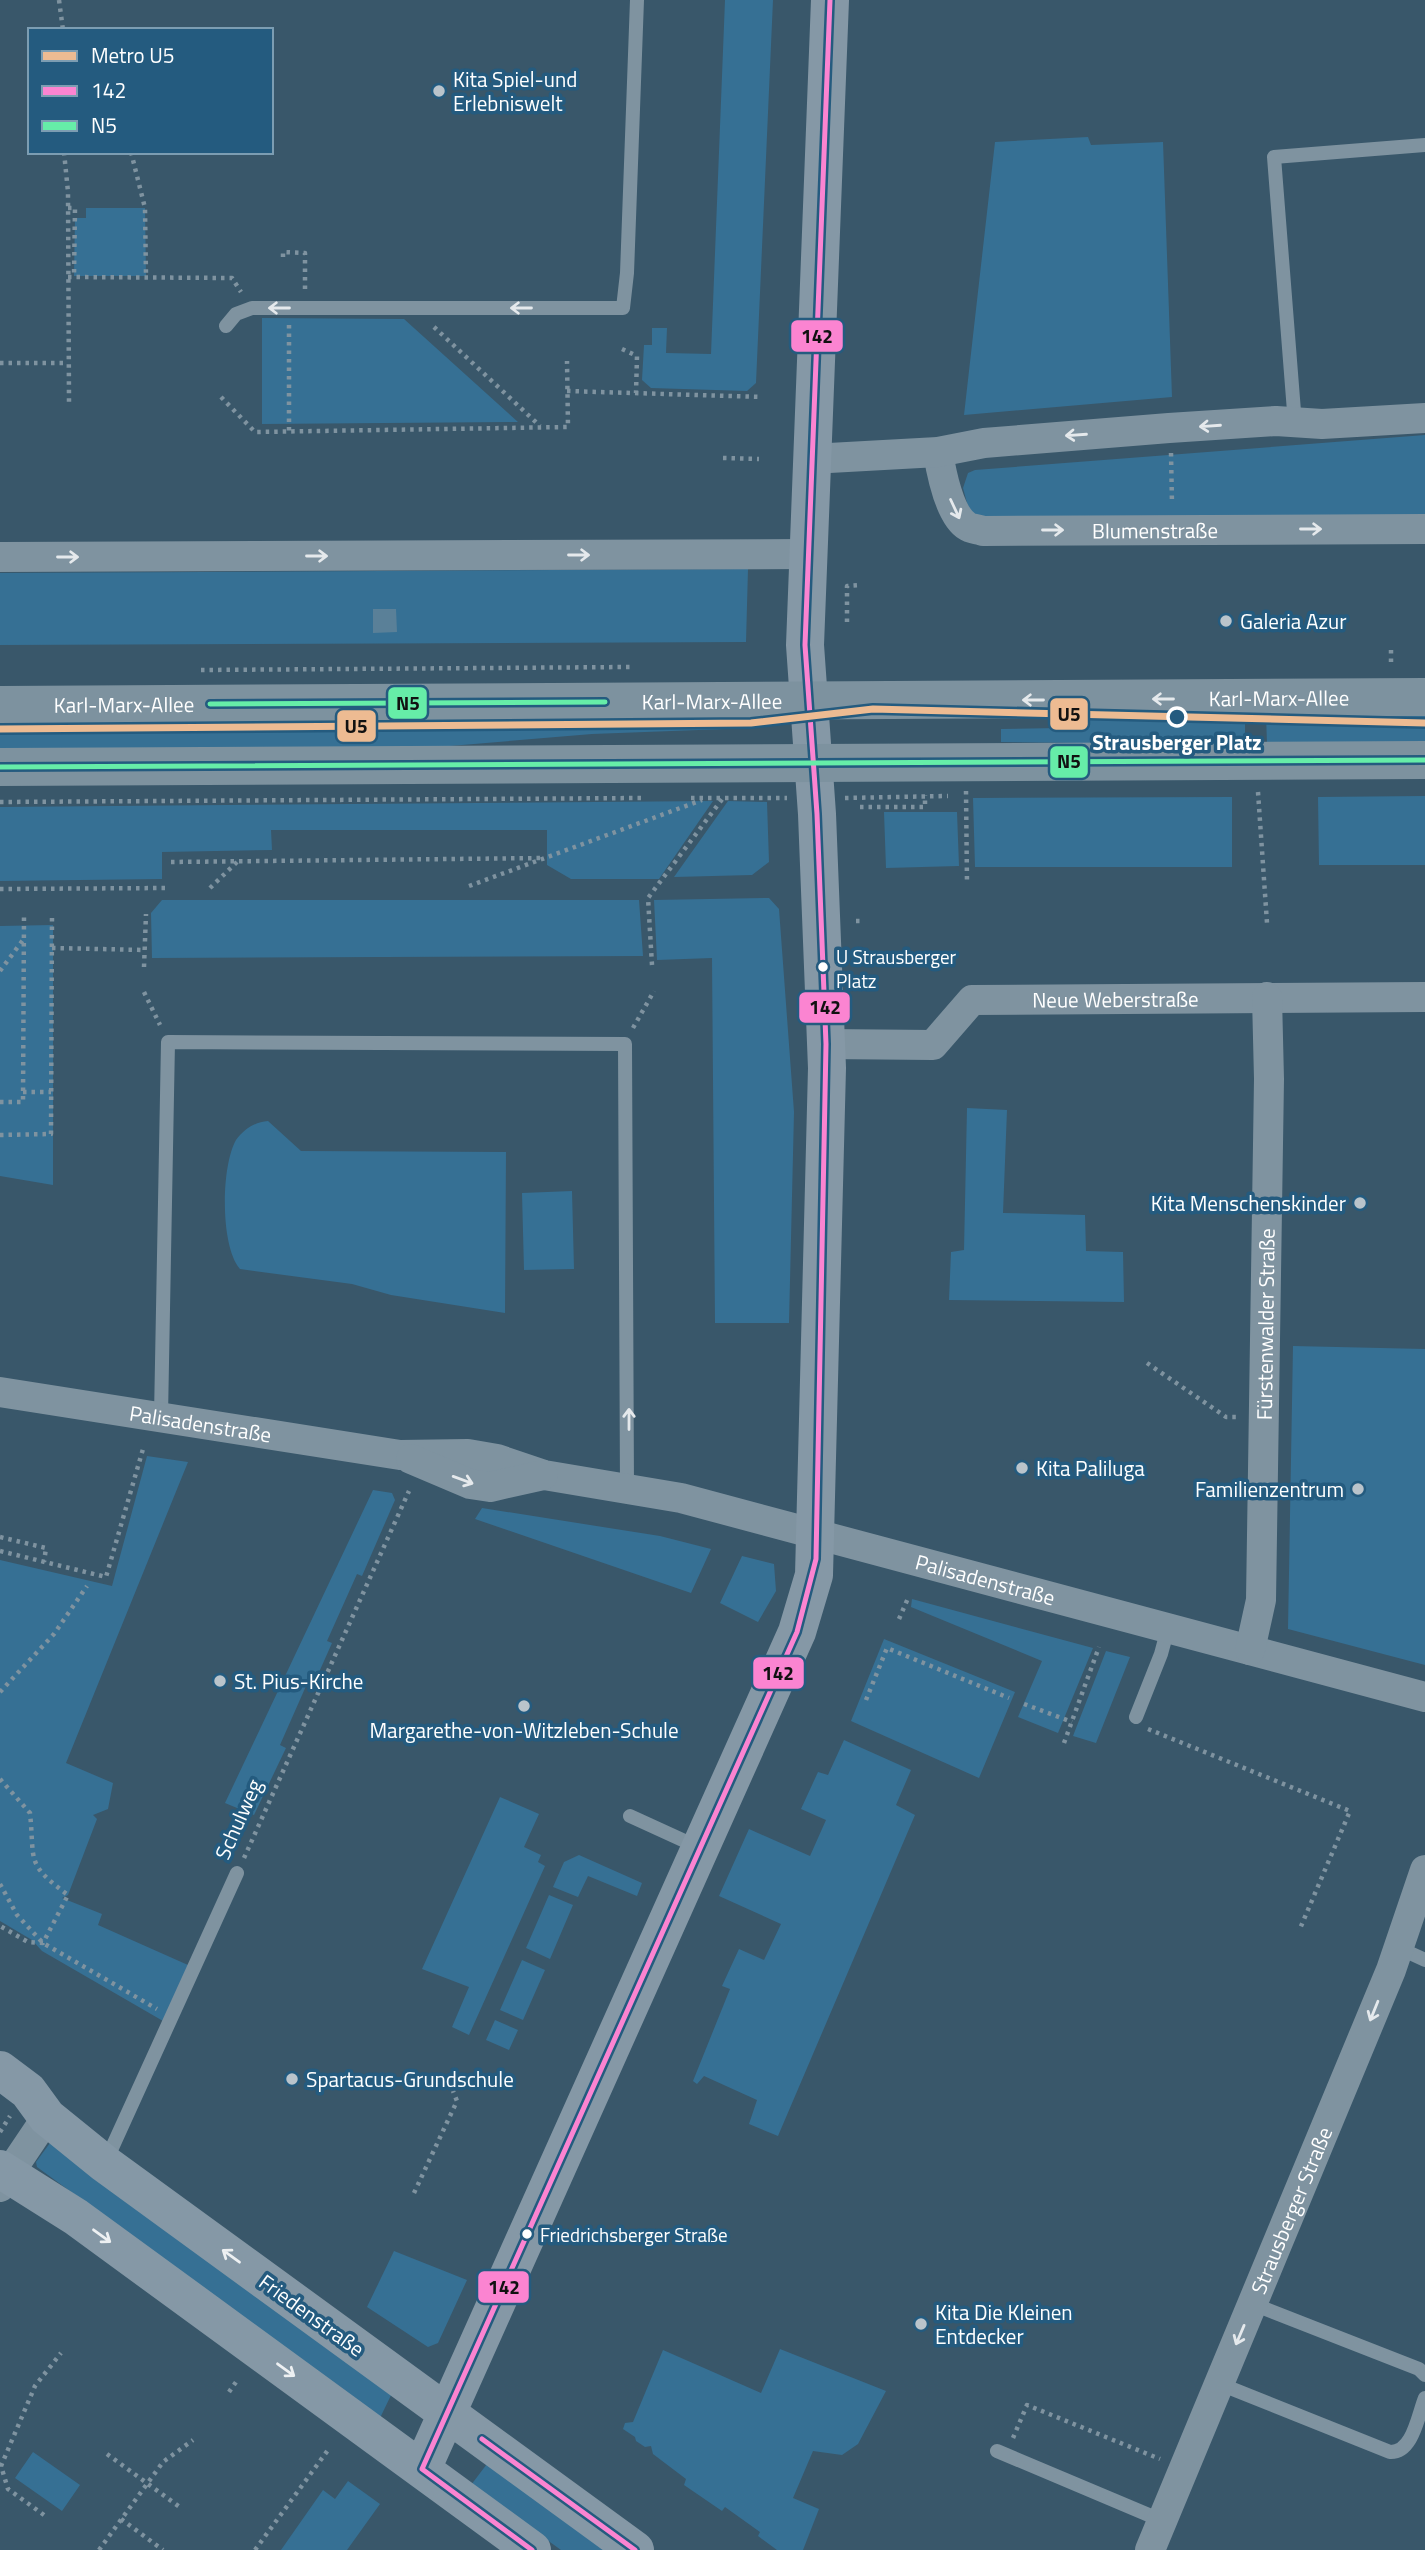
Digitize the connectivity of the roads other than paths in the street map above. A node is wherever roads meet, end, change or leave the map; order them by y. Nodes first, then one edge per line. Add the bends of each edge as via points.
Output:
1 (637, 0) edge
2 (830, 0) edge
3 (1425, 145) edge
4 (226, 326) dead end
5 (1425, 418) edge
6 (1295, 424) junction
7 (938, 452) junction
8 (811, 459) junction
9 (1425, 529) edge
10 (808, 554) junction
11 (0, 557) edge
12 (1425, 697) edge
13 (807, 701) junction
14 (0, 705) edge
15 (1425, 760) edge
16 (813, 761) junction
17 (0, 767) edge
18 (1425, 996) edge
19 (1267, 997) junction
20 (827, 1044) junction
21 (0, 1392) edge
22 (161, 1416) junction
23 (627, 1488) junction
24 (816, 1533) junction
25 (1168, 1628) junction
26 (1250, 1650) junction
27 (1425, 1697) edge
28 (1138, 1721) road end
29 (630, 1816) dead end
30 (701, 1849) junction
31 (1425, 1870) edge
32 (237, 1873) road end
33 (1412, 1954) edge
34 (0, 2070) edge
35 (47, 2117) junction
36 (105, 2164) junction
37 (3, 2177) edge
38 (1253, 2304) junction
39 (1425, 2375) edge
40 (1220, 2384) junction
41 (1425, 2398) edge
42 (448, 2414) junction
43 (1001, 2453) road end
44 (422, 2469) junction
45 (1163, 2521) junction
46 (532, 2550) edge
47 (635, 2550) edge
48 (1150, 2550) edge

1 -> 4 lane via 623,308 244,310
2 - 8 street
3 - 6 lane via 1274,156
5 - 6 street
6 -> 7 street via 1276,421 1003,441
7 - 8 street
7 -> 9 street, Blumenstraße via 942,478 958,518 967,527 983,531
8 - 10 street
11 -> 10 street
10 - 13 street
12 -> 13 main road, Karl-Marx-Allee
13 - 14 main road, Karl-Marx-Allee
13 - 16 street
15 - 16 main road
16 - 17 main road
16 - 20 street
18 - 19 street, Neue Weberstraße
19 - 20 street, Neue Weberstraße via 972,1000 933,1045
19 - 26 street, Fürstenwalder Straße via 1261,1600
20 - 24 street
21 - 22 street, Palisadenstraße
22 - 23 street, Palisadenstraße via 400,1455 468,1454 544,1475
23 -> 22 lane via 625,1044 168,1042
23 - 24 street, Palisadenstraße via 681,1497
24 - 25 street, Palisadenstraße
24 - 30 street via 814,1574 797,1632
25 - 26 street, Palisadenstraße
25 - 28 lane
26 - 27 street, Palisadenstraße
29 - 30 lane
30 - 42 street
31 - 33 street, Strausberger Straße via 1411,1905
32 - 36 lane, Schulweg
33 -> 38 street, Strausberger Straße
34 - 35 street, Friedenstraße via 28,2091
35 - 36 street, Friedenstraße
35 - 37 street
42 -> 36 street, Friedenstraße
37 -> 44 street via 76,2217
38 - 39 lane
38 -> 40 street, Strausberger Straße
40 - 41 lane via 1390,2452 1400,2451 1408,2442
40 - 45 street, Strausberger Straße
42 - 44 street
42 - 47 street, Friedenstraße
43 - 45 lane
44 - 46 street
45 - 48 street, Strausberger Straße

